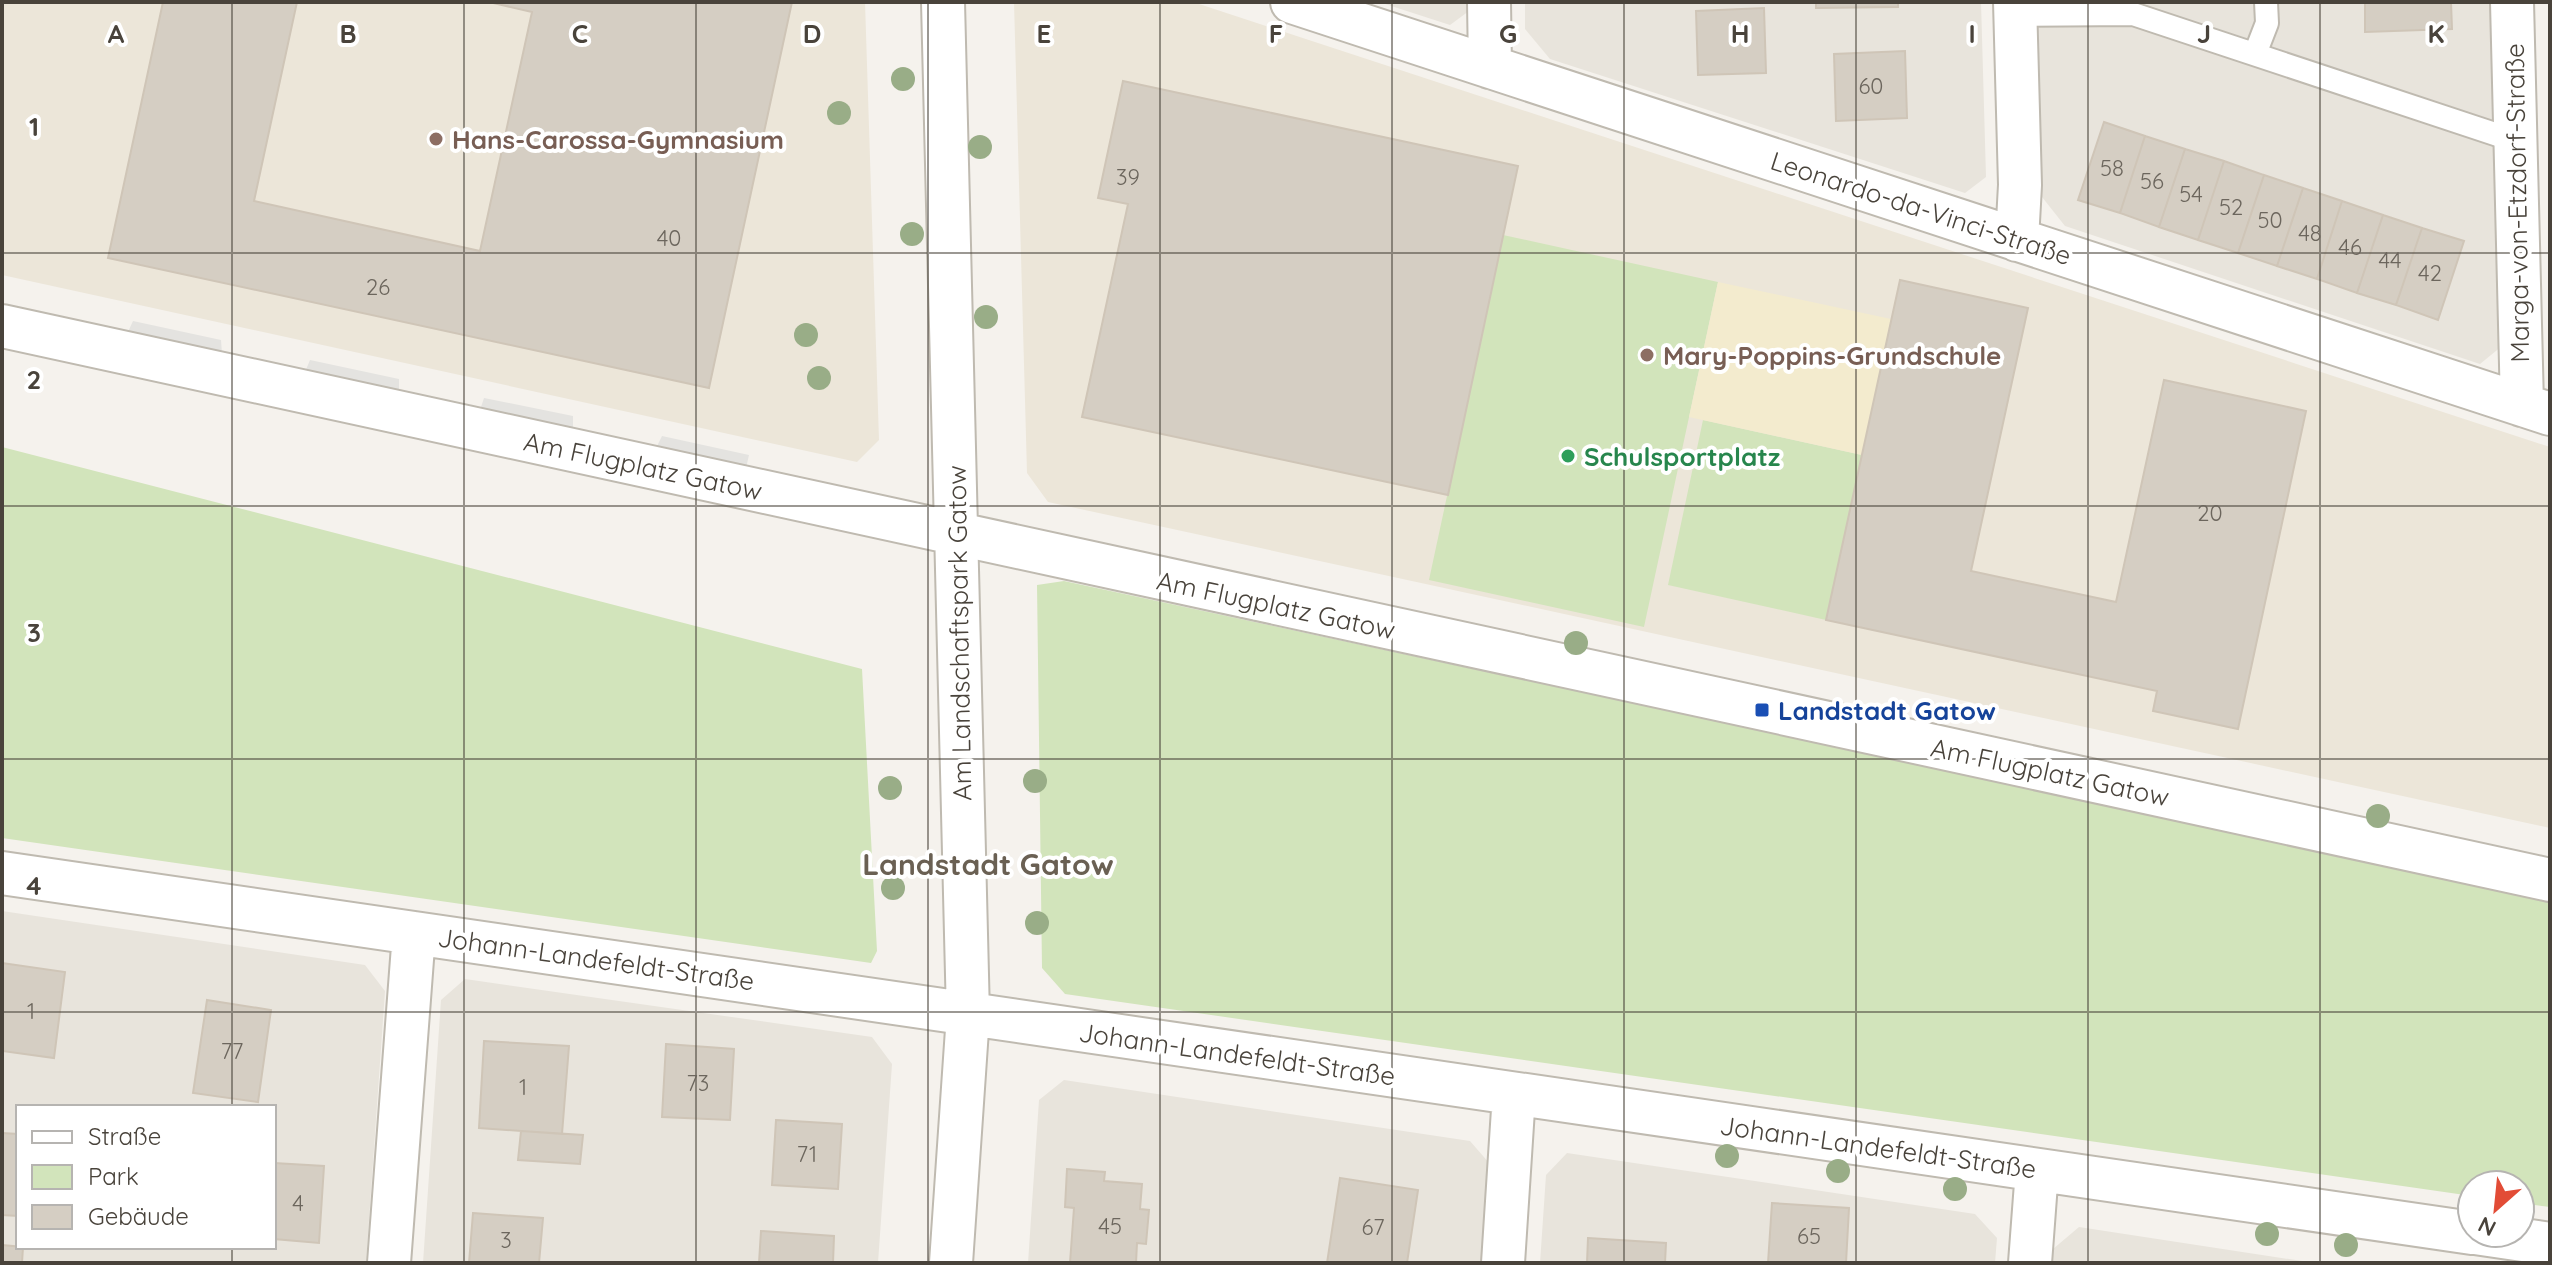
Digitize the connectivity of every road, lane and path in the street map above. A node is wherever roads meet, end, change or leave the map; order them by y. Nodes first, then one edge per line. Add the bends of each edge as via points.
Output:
1 (943, 2) edge
2 (1292, 2) edge
3 (1489, 2) edge
4 (2266, 2) edge
5 (2512, 2) edge
6 (2015, 9) edge
7 (2255, 54) junction
8 (1490, 67) junction
9 (2516, 141) junction
10 (2017, 240) junction
11 (2, 326) edge
12 (2536, 410) edge
13 (956, 535) junction
14 (2, 873) edge
15 (2550, 880) edge
16 (414, 933) junction
17 (968, 1015) junction
18 (1514, 1094) junction
19 (2037, 1170) junction
20 (2456, 1231) edge
21 (389, 1263) edge
22 (951, 1263) edge
23 (1503, 1263) edge
24 (2030, 1263) edge

1 - 13 street, Am Landschaftspark Gatow
2 - 8 street, Leonardo-da-Vinci-Straße
3 - 8 street
4 - 7 lane via 2267,23
5 - 9 street, Marga-von-Etzdorf-Straße
6 - 7 lane via 2133,14
6 - 10 street
7 - 9 lane
8 - 10 street, Leonardo-da-Vinci-Straße
9 - 12 street, Marga-von-Etzdorf-Straße
10 - 12 street, Leonardo-da-Vinci-Straße
11 - 13 street, Am Flugplatz Gatow
13 - 15 street, Am Flugplatz Gatow
13 - 17 street, Am Landschaftspark Gatow
14 - 16 street, Johann-Landefeldt-Straße
16 - 17 street, Johann-Landefeldt-Straße
16 - 21 street
17 - 18 street, Johann-Landefeldt-Straße
17 - 22 street, Am Landschaftspark Gatow
18 - 19 street, Johann-Landefeldt-Straße
18 - 23 street
19 - 20 street, Johann-Landefeldt-Straße
19 - 24 street

